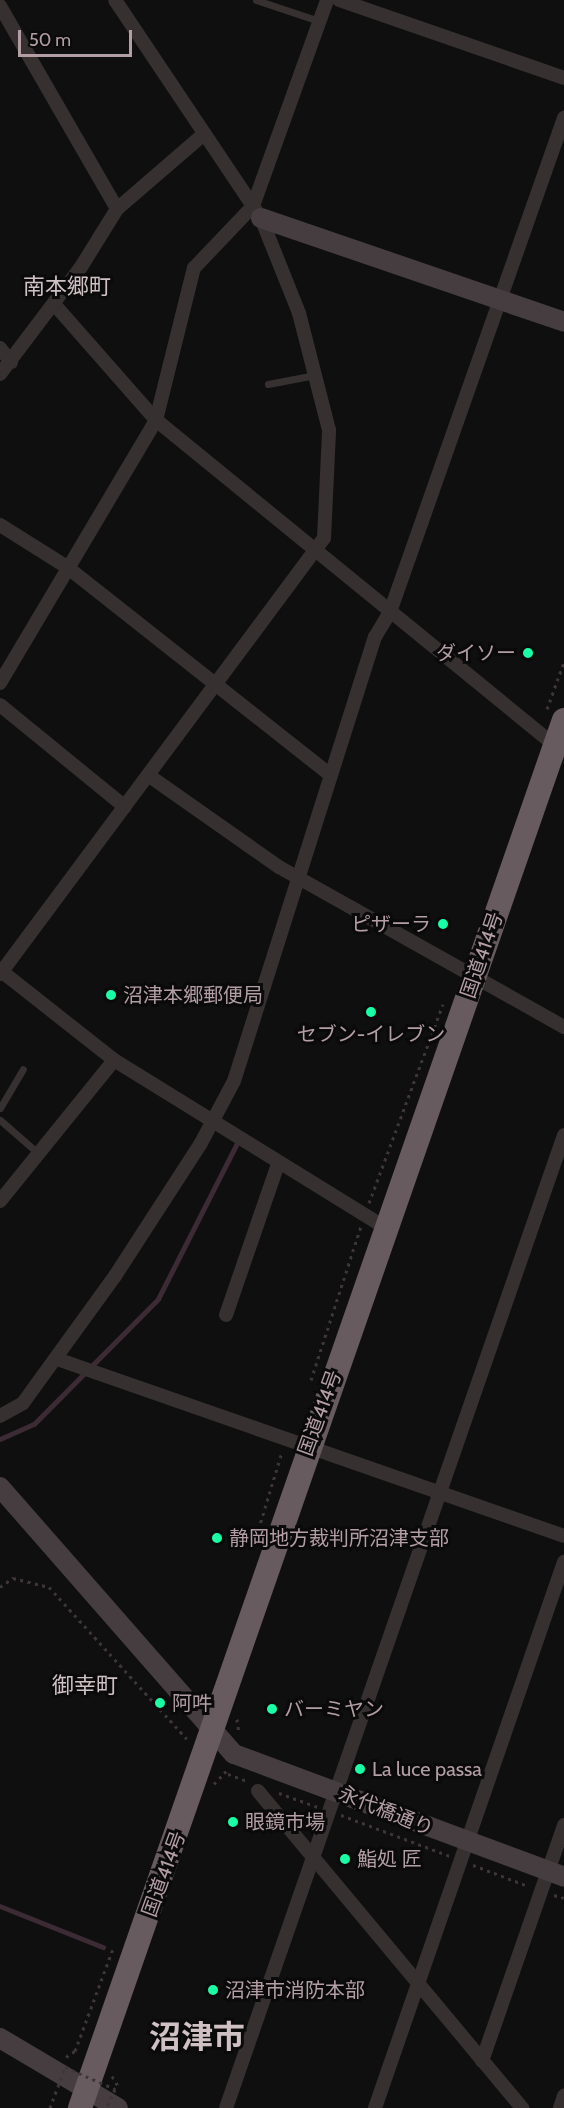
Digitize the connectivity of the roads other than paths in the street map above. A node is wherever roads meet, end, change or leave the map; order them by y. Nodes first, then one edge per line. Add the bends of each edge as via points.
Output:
1 (115, 0) edge
2 (256, 0) edge
3 (327, 0) edge
4 (339, 0) edge
5 (0, 6) edge
6 (319, 21) junction
7 (564, 78) edge
8 (564, 118) edge
9 (204, 134) junction
10 (117, 209) junction
11 (257, 212) junction
12 (500, 301) junction
13 (54, 304) junction
14 (564, 322) edge
15 (0, 348) edge
16 (12, 362) junction
17 (0, 374) edge
18 (315, 375) junction
19 (268, 384) dead end
20 (156, 420) junction
21 (0, 525) edge
22 (316, 549) junction
23 (67, 567) junction
24 (390, 612) junction
25 (0, 683) edge
26 (215, 684) junction
27 (0, 705) edge
28 (564, 720) edge
29 (559, 749) edge
30 (148, 775) junction
31 (330, 775) junction
32 (124, 807) junction
33 (296, 876) junction
34 (1, 972) edge
35 (474, 979) junction
36 (564, 1027) edge
37 (114, 1060) junction
38 (23, 1069) dead end
39 (0, 1108) edge
40 (0, 1120) edge
41 (213, 1123) junction
42 (564, 1135) edge
43 (38, 1153) junction
44 (278, 1164) junction
45 (0, 1201) edge
46 (388, 1229) junction
47 (226, 1315) dead end
48 (57, 1359) junction
49 (0, 1416) edge
50 (308, 1447) junction
51 (0, 1487) edge
52 (439, 1492) junction
53 (564, 1536) edge
54 (564, 1562) edge
55 (203, 1740) junction
56 (260, 1788) road end
57 (335, 1791) junction
58 (564, 1825) edge
59 (463, 1851) junction
60 (312, 1858) junction
61 (551, 1880) edge
62 (417, 1984) junction
63 (0, 2038) edge
64 (0, 2053) edge
65 (482, 2061) junction
66 (564, 2096) edge
67 (84, 2102) edge
68 (118, 2108) edge
69 (226, 2108) edge
70 (375, 2108) edge
71 (522, 2108) edge
72 (560, 2108) edge

1 - 9 street
2 - 6 lane
3 - 6 street
4 - 7 street
5 - 10 street
6 - 11 street
8 - 12 street
9 - 10 street
9 - 11 street
10 - 13 street
11 - 12 street
11 - 18 street via 299,313
11 - 20 street via 194,268
12 - 14 street
12 - 24 street
13 - 16 street
13 - 20 street
15 - 16 street
16 - 17 street
18 - 19 lane
18 - 22 street via 329,430 324,538
20 - 22 street
20 - 23 street
21 - 23 street
22 - 24 street
22 - 26 street
23 - 25 street
23 - 26 street
24 - 29 street
24 - 31 street via 375,637
26 - 30 street
26 - 31 street
27 - 32 street
28 - 29 highway, 国道414号
29 - 35 highway, 国道414号
30 - 32 street
30 - 33 street
31 - 33 street
32 - 34 street
33 - 35 street
33 - 41 street via 234,1081
34 - 37 street
35 - 36 street
35 - 46 highway, 国道414号
37 - 41 street
37 - 43 street
38 - 39 lane
40 - 43 lane
41 - 44 street
41 - 48 street
42 - 52 street
43 - 45 street
44 - 46 street
44 - 47 street
46 - 50 highway, 国道414号
48 - 49 street via 23,1403
48 - 50 street
50 - 52 street
50 - 55 highway, 国道414号
51 - 55 street, 永代橋通り
52 - 53 street
52 - 57 street
54 - 59 street
55 - 57 street, 永代橋通り
55 - 67 highway, 国道414号
56 - 60 street
57 - 59 street, 永代橋通り
57 - 60 street
58 - 61 street
59 - 61 street, 永代橋通り
59 - 62 street
60 - 62 street
60 - 69 street
61 - 65 street
62 - 65 street
62 - 70 street
63 - 67 street
64 - 67 street
65 - 71 street
66 - 72 street
67 - 68 street

